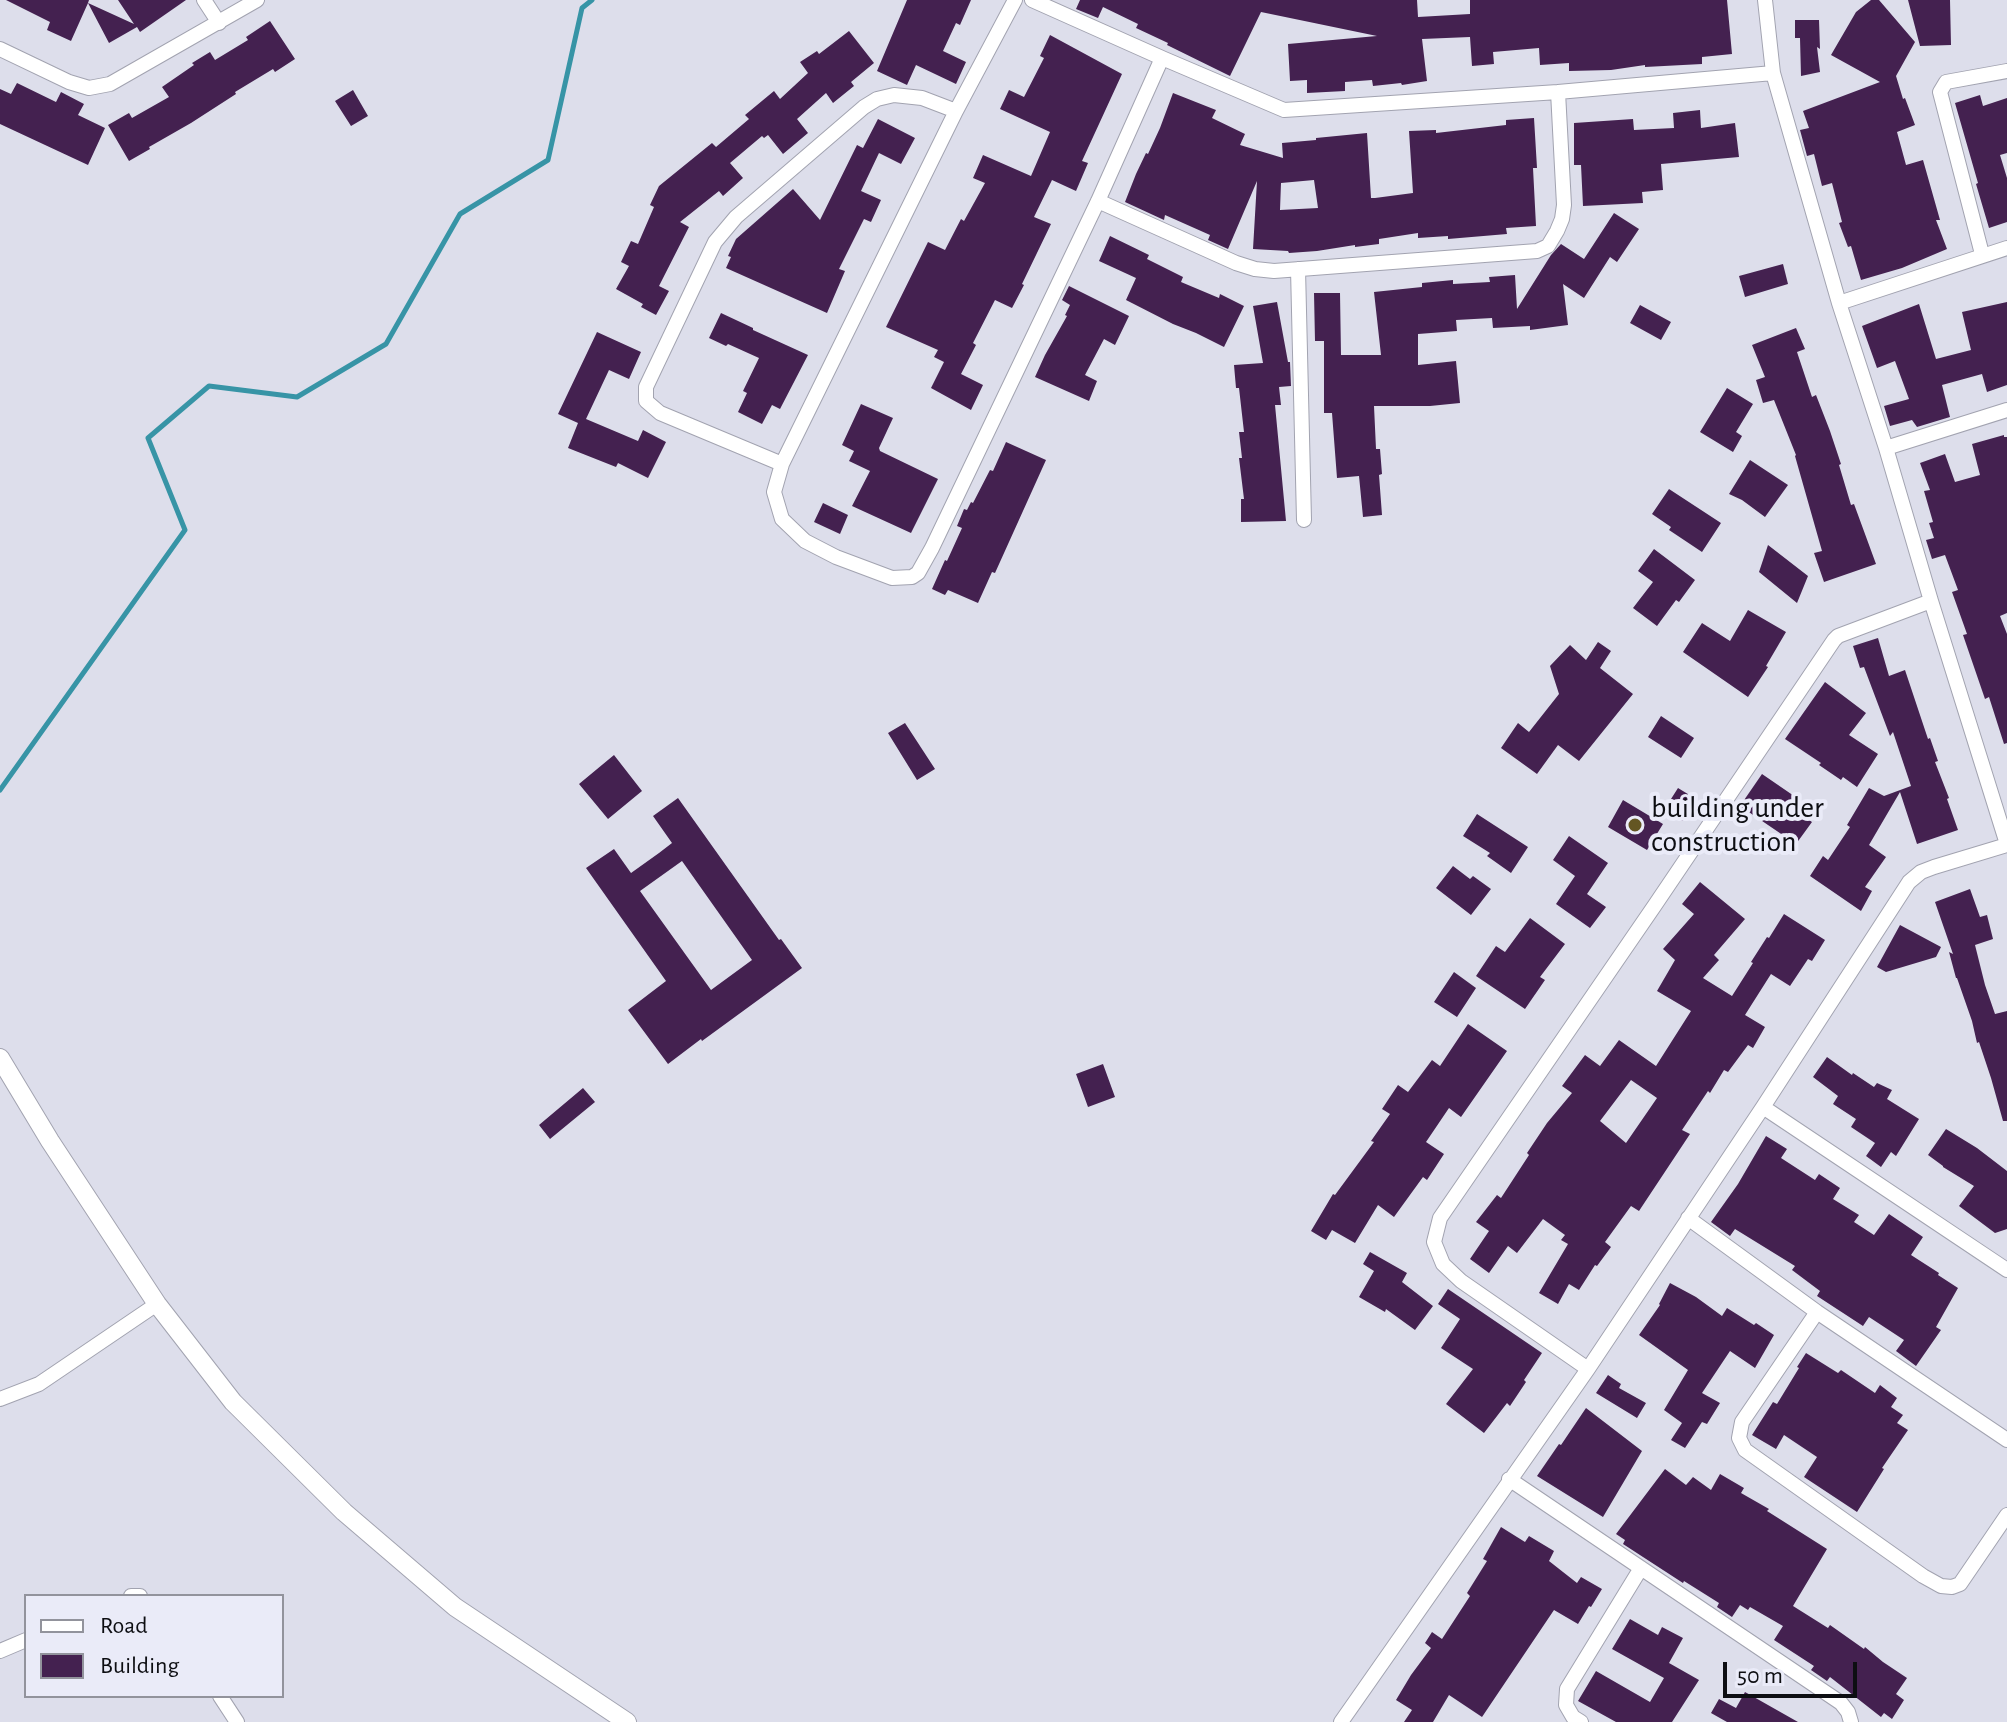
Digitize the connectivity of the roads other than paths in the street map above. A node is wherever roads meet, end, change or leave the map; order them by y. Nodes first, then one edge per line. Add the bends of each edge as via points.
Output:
1 (204, 0) edge
2 (257, 0) edge
3 (1015, 0) edge
4 (1032, 0) edge
5 (1765, 0) edge
6 (219, 23) junction
7 (0, 49) edge
8 (1162, 58) junction
9 (2007, 71) edge
10 (1773, 73) junction
11 (1558, 92) junction
12 (956, 111) junction
13 (1098, 201) junction
14 (2007, 248) edge
15 (1982, 254) junction
16 (1298, 269) junction
17 (1839, 303) junction
18 (2007, 410) edge
19 (1886, 448) junction
20 (782, 464) junction
21 (1304, 520) dead end
22 (1931, 601) junction
23 (2007, 844) edge
24 (0, 1058) edge
25 (1763, 1107) junction
26 (1688, 1218) junction
27 (2007, 1270) edge
28 (157, 1304) junction
29 (1817, 1312) junction
30 (1588, 1369) junction
31 (0, 1399) edge
32 (2007, 1440) edge
33 (1509, 1479) junction
34 (2007, 1515) edge
35 (1641, 1568) junction
36 (24, 1641) edge
37 (0, 1651) edge
38 (221, 1698) edge
39 (613, 1719) edge
40 (237, 1722) edge
41 (1341, 1722) edge
42 (1581, 1722) edge
43 (1851, 1722) edge

1 - 6 street
2 - 6 street
3 - 12 street
4 - 8 street
5 - 10 street
6 - 7 street via 110,84 89,88
8 - 11 street via 1284,110
8 - 13 street
9 - 15 street via 1946,82 1940,92
10 - 11 street
10 - 17 street
11 - 16 street via 1564,205 1548,246
12 - 20 street
12 - 20 street via 922,98 877,99 736,217 715,242 646,387 646,401 660,413
13 - 16 street via 1236,263 1274,271
13 - 20 street via 918,573 892,578 805,541 782,519 778,506 774,492
14 - 15 street
15 - 17 street
16 - 21 street
17 - 19 street
18 - 19 street
19 - 22 street
22 - 23 street
22 - 30 street via 1834,640 1440,1218 1434,1242 1443,1264
23 - 25 street via 1921,872 1909,882
24 - 28 street
25 - 26 street
25 - 27 street
26 - 29 street
26 - 30 street
28 - 31 street via 39,1384
28 - 39 street via 233,1402 344,1512 455,1607
29 - 32 street
29 - 34 street via 1742,1422 1739,1438 1745,1450 1941,1586 1960,1584
30 - 33 street
33 - 35 street
33 - 41 street
35 - 42 street via 1567,1689 1566,1705
35 - 43 street via 1841,1703
36 - 37 street
38 - 40 street

